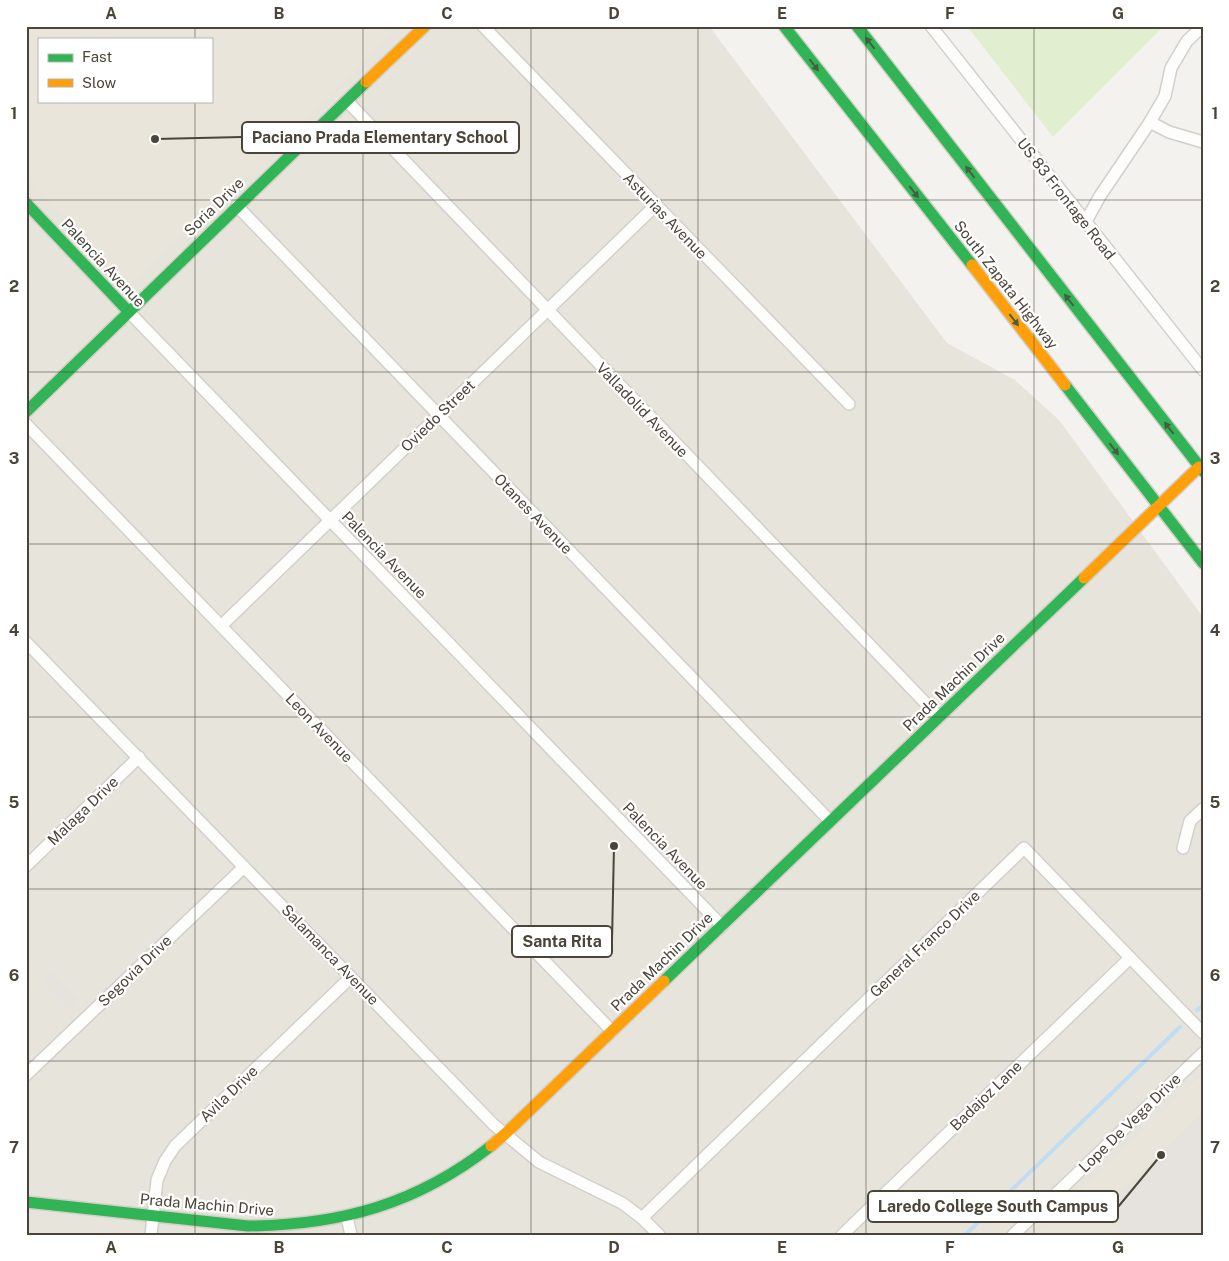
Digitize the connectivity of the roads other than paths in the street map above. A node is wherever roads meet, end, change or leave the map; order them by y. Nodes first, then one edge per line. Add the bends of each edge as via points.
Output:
1 (425, 26) edge
2 (483, 26) edge
3 (784, 26) edge
4 (857, 26) edge
5 (931, 26) edge
6 (1203, 26) edge
7 (347, 102) junction
8 (1150, 122) junction
9 (1203, 142) edge
10 (26, 203) edge
11 (237, 206) junction
12 (655, 206) junction
13 (1085, 222) junction
14 (547, 311) junction
15 (128, 312) junction
16 (1203, 370) edge
17 (848, 404) dead end
18 (26, 412) edge
19 (438, 416) junction
20 (26, 424) edge
21 (1202, 467) edge
22 (1158, 506) junction
23 (330, 521) junction
24 (1203, 563) edge
25 (221, 626) junction
26 (26, 642) edge
27 (939, 717) junction
28 (139, 757) junction
29 (1203, 809) edge
30 (830, 822) junction
31 (1183, 848) dead end
32 (26, 866) edge
33 (244, 867) junction
34 (722, 926) junction
35 (1130, 958) junction
36 (351, 977) junction
37 (612, 1031) junction
38 (1203, 1033) edge
39 (1203, 1053) edge
40 (26, 1075) edge
41 (505, 1134) junction
42 (26, 1202) edge
43 (153, 1216) junction
44 (347, 1217) junction
45 (642, 1218) junction
46 (151, 1235) edge
47 (351, 1235) edge
48 (659, 1235) edge
49 (842, 1235) edge
50 (1013, 1235) edge

1 - 7 street, Soria Drive
2 - 12 street, Asturias Avenue
3 -> 22 street, South Zapata Highway
21 -> 4 street
5 - 13 street, US 83 Frontage Road
6 - 8 street via 1187,41 1171,68 1164,96
7 - 11 street, Soria Drive
7 - 14 street, Valladolid Avenue
8 - 9 street via 1169,132
8 - 13 street
10 - 15 street, Palencia Avenue
11 - 15 street, Soria Drive
11 - 19 street, Otanes Avenue
12 - 14 street, Oviedo Street
12 - 17 street, Asturias Avenue
13 - 16 street, US 83 Frontage Road
14 - 19 street, Oviedo Street
14 - 27 street, Valladolid Avenue
15 - 18 street, Soria Drive
15 - 23 street, Palencia Avenue
19 - 23 street, Oviedo Street
19 - 30 street, Otanes Avenue
20 - 25 street, Leon Avenue
21 - 22 street, Prada Machin Drive
22 - 24 street, South Zapata Highway
22 - 27 street, Prada Machin Drive
23 - 25 street, Oviedo Street
23 - 34 street, Palencia Avenue
25 - 37 street, Leon Avenue
26 - 28 street, Salamanca Avenue
27 - 30 street, Prada Machin Drive
28 - 32 street, Malaga Drive
28 - 33 street, Salamanca Avenue
29 - 31 street via 1190,821
30 - 34 street, Prada Machin Drive
33 - 36 street, Salamanca Avenue
33 - 40 street, Segovia Drive
34 - 37 street, Prada Machin Drive
35 - 38 street, General Franco Drive
35 - 45 street, General Franco Drive via 1024,848
35 - 49 street, Badajoz Lane
36 - 41 street, Salamanca Avenue
36 - 43 street, Avila Drive via 175,1146 157,1180
37 - 41 street, Prada Machin Drive
39 - 50 street, Lope De Vega Drive
41 - 44 street, Prada Machin Drive via 442,1180 397,1202
41 - 45 street, Salamanca Avenue via 539,1162 614,1198
42 - 43 street, Prada Machin Drive
43 - 44 street, Prada Machin Drive via 248,1226 286,1226
43 - 46 street, Avila Drive
44 - 47 street
45 - 48 street, Salamanca Avenue

